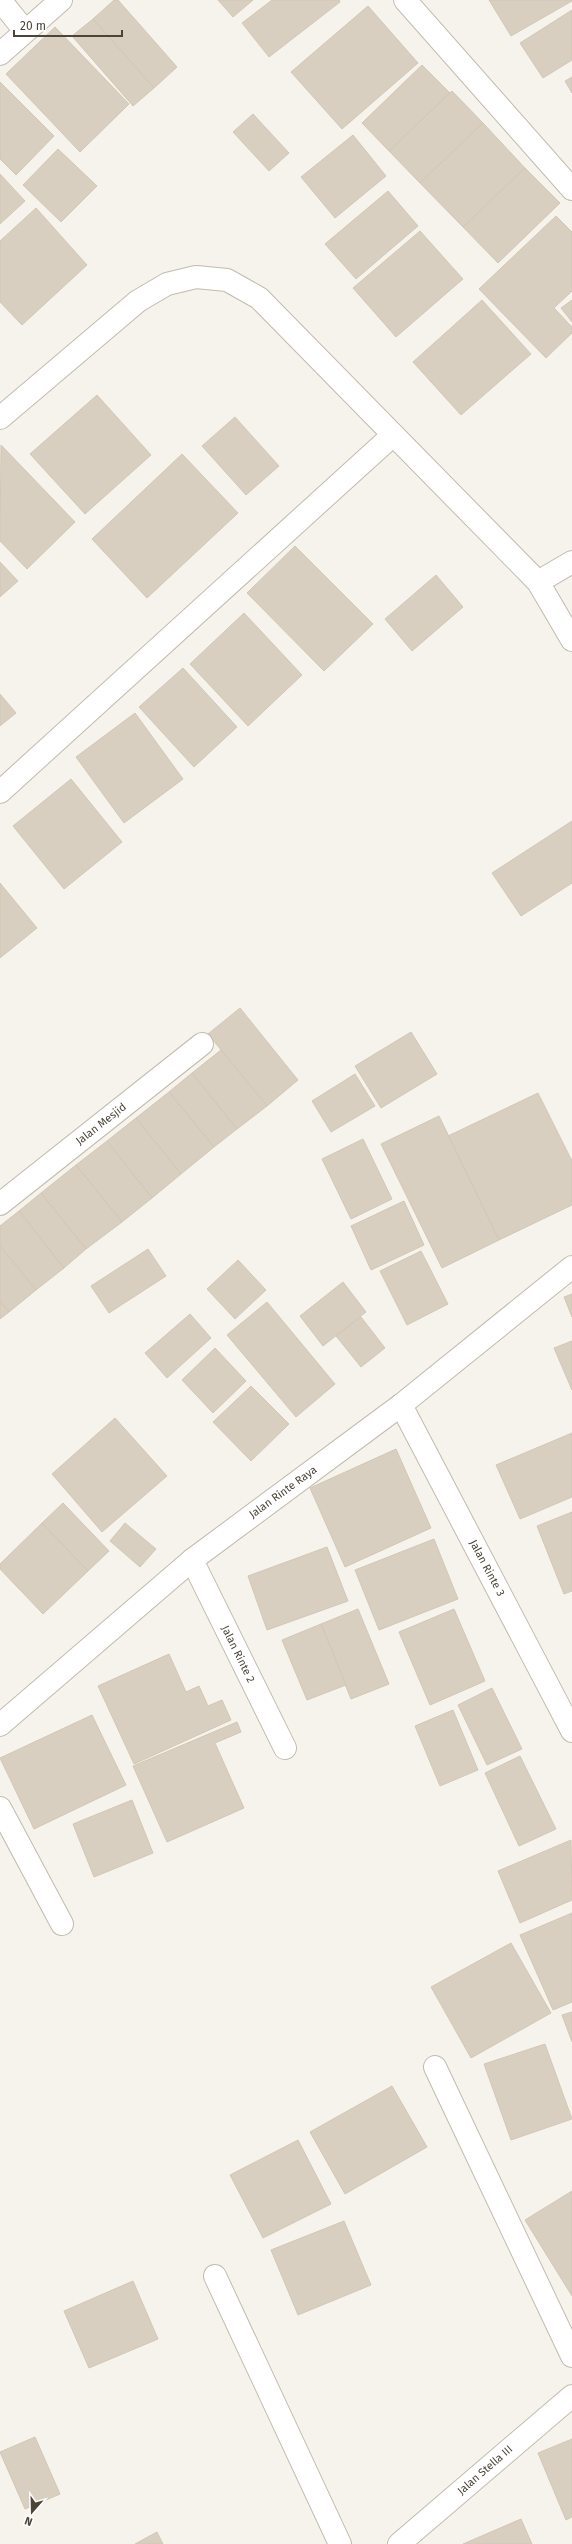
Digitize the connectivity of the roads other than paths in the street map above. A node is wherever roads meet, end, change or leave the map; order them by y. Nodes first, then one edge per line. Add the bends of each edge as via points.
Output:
1 (0, 0) edge
2 (61, 0) edge
3 (405, 0) edge
4 (25, 31) junction
5 (0, 54) edge
6 (572, 189) edge
7 (0, 418) edge
8 (393, 435) junction
9 (572, 562) edge
10 (538, 582) junction
11 (572, 640) edge
12 (0, 792) edge
13 (202, 1044) dead end
14 (0, 1204) edge
15 (572, 1267) edge
16 (401, 1405) junction
17 (192, 1560) junction
18 (0, 1725) edge
19 (572, 1730) edge
20 (285, 1748) dead end
21 (0, 1808) edge
22 (62, 1924) dead end
23 (435, 2067) dead end
24 (215, 2276) dead end
25 (572, 2356) edge
26 (572, 2396) edge
27 (340, 2544) edge
28 (399, 2544) edge

1 - 4 street
2 - 4 street
3 - 6 street
4 - 5 street
7 - 8 street via 138,301 167,284 196,277 227,280 259,298
8 - 10 street
8 - 12 street
9 - 10 street
10 - 11 street
13 - 14 street, Jalan Mesjid
15 - 16 street, Jalan Rinte Raya
16 - 17 street, Jalan Rinte Raya
16 - 19 street, Jalan Rinte 3
17 - 18 street, Jalan Rinte Raya
17 - 20 street, Jalan Rinte 2
21 - 22 street
23 - 25 street
24 - 27 street
26 - 28 street, Jalan Stella III

